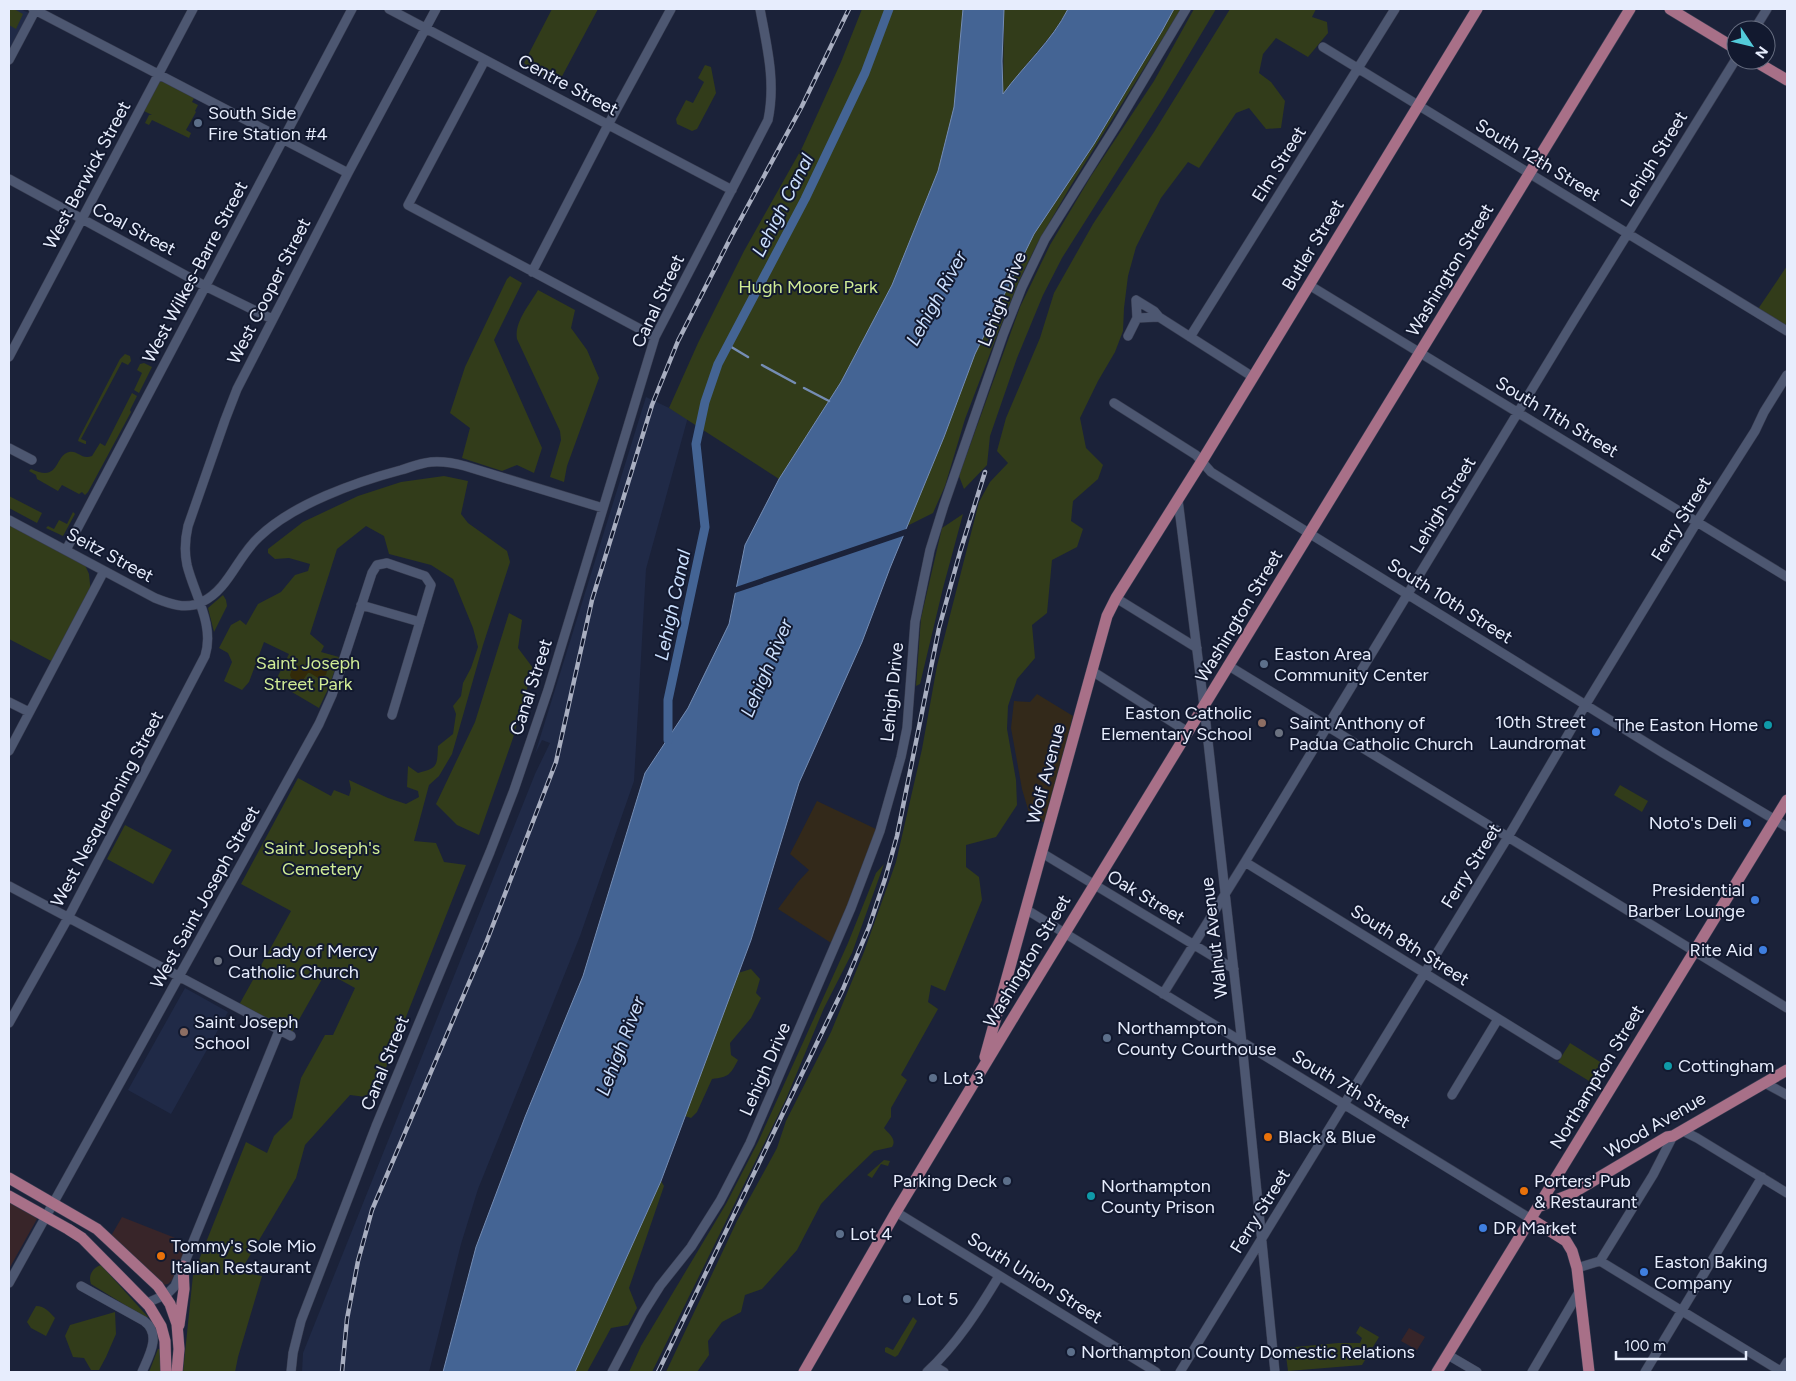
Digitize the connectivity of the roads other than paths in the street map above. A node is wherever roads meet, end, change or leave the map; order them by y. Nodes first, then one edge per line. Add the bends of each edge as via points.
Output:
1 (35, 9) edge
2 (193, 9) edge
3 (352, 9) edge
4 (389, 9) edge
5 (436, 9) edge
6 (671, 9) edge
7 (760, 9) edge
8 (1186, 9) edge
9 (1395, 9) edge
10 (1478, 9) edge
11 (1630, 9) edge
12 (1670, 9) edge
13 (1767, 9) edge
14 (1760, 20) edge
15 (426, 28) junction
16 (1726, 43) edge
17 (1323, 47) dead end
18 (9, 60) edge
19 (485, 60) junction
20 (1358, 68) junction
21 (1729, 70) edge
22 (1770, 70) edge
23 (158, 75) junction
24 (1787, 80) edge
25 (1418, 106) junction
26 (608, 124) junction
27 (283, 140) junction
28 (348, 173) junction
29 (1529, 173) junction
30 (9, 179) edge
31 (732, 190) junction
32 (82, 220) junction
33 (1627, 233) junction
34 (532, 272) junction
35 (1310, 284) junction
36 (205, 286) junction
37 (1159, 317) junction
38 (1137, 318) junction
39 (272, 319) junction
40 (1787, 331) edge
41 (1128, 336) dead end
42 (655, 337) junction
43 (1190, 337) junction
44 (1420, 352) junction
45 (9, 357) edge
46 (1787, 375) edge
47 (1253, 377) junction
48 (1114, 403) dead end
49 (1518, 412) junction
50 (9, 448) edge
51 (32, 460) dead end
52 (1202, 461) junction
53 (1178, 500) junction
54 (603, 508) junction
55 (9, 520) edge
56 (1697, 522) junction
57 (1310, 534) junction
58 (66, 550) junction
59 (104, 570) junction
60 (1787, 577) edge
61 (1408, 594) junction
62 (1116, 598) junction
63 (199, 604) junction
64 (361, 605) junction
65 (420, 622) junction
66 (1197, 648) junction
67 (1229, 666) junction
68 (1092, 671) junction
69 (9, 702) edge
70 (1586, 704) junction
71 (1204, 706) junction
72 (29, 712) junction
73 (392, 715) dead end
74 (1326, 727) junction
75 (1188, 732) junction
76 (9, 751) edge
77 (1787, 800) edge
78 (1775, 820) junction
79 (1787, 828) edge
80 (1508, 837) junction
81 (1042, 853) junction
82 (1245, 862) junction
83 (1094, 885) junction
84 (9, 886) edge
85 (1225, 894) junction
86 (1027, 910) junction
87 (68, 918) junction
88 (1065, 933) junction
89 (1194, 945) junction
90 (1695, 951) junction
91 (1234, 969) junction
92 (1424, 973) junction
93 (178, 978) junction
94 (1163, 994) junction
95 (1001, 1001) junction
96 (1787, 1008) edge
97 (1016, 1012) junction
98 (1498, 1019) junction
99 (9, 1023) edge
100 (279, 1031) junction
101 (291, 1036) dead end
102 (1242, 1043) junction
103 (1557, 1055) dead end
104 (1787, 1070) edge
105 (980, 1073) junction
106 (1765, 1083) junction
107 (1452, 1095) dead end
108 (1787, 1096) edge
109 (1345, 1104) junction
110 (1678, 1134) junction
111 (9, 1178) edge
112 (1762, 1178) junction
113 (1787, 1193) edge
114 (9, 1196) edge
115 (53, 1203) junction
116 (1538, 1207) junction
117 (896, 1212) junction
118 (46, 1216) junction
119 (1531, 1218) junction
120 (1262, 1239) junction
121 (1600, 1261) junction
122 (183, 1266) junction
123 (1576, 1268) junction
124 (999, 1276) junction
125 (9, 1283) edge
126 (81, 1286) dead end
127 (1579, 1292) junction
128 (164, 1296) junction
129 (147, 1303) junction
130 (1682, 1311) junction
131 (179, 1329) junction
132 (1448, 1355) junction
133 (1787, 1362) edge
134 (930, 1369) edge
135 (142, 1372) edge
136 (166, 1372) edge
137 (177, 1372) edge
138 (291, 1372) edge
139 (612, 1372) edge
140 (804, 1372) edge
141 (944, 1372) edge
142 (1156, 1372) edge
143 (1180, 1372) edge
144 (1275, 1372) edge
145 (1437, 1372) edge
146 (1477, 1372) edge
147 (1532, 1372) edge
148 (1590, 1372) edge
149 (1645, 1372) edge
150 (1781, 1372) edge

1 - 18 street
1 - 23 street
2 - 23 street, West Berwick Street
3 - 27 street, West Wilkes-Barre Street
4 - 15 street, Centre Street
5 - 15 street, West Cooper Street
6 - 26 street
7 - 31 street, Canal Street via 771,74 771,102 765,127
8 - 139 street, Lehigh Drive via 1045,239 1022,287 930,550 915,622 907,728 901,757 880,831 854,900 750,1143 691,1247 643,1313
9 - 20 street, Elm Street
10 - 25 main road, Butler Street
11 - 29 main road, Washington Street
12 - 16 main road
13 - 14 street
15 - 19 street, Centre Street
15 - 28 street, West Cooper Street
17 - 20 street, South 12th Street
19 - 26 street, Centre Street
19 - 34 street via 408,205
20 - 25 street, South 12th Street
20 - 43 street, Elm Street
21 - 33 street, Lehigh Street
22 - 24 main road
23 - 27 street
23 - 32 street, West Berwick Street
25 - 29 street, South 12th Street
25 - 35 main road, Butler Street
26 - 31 street, Centre Street
26 - 34 street
27 - 28 street
27 - 36 street, West Wilkes-Barre Street
28 - 39 street, West Cooper Street
29 - 33 street, South 12th Street
29 - 44 main road, Washington Street
30 - 32 street, Coal Street
31 - 42 street, Canal Street
32 - 36 street, Coal Street
32 - 45 street, West Berwick Street
33 - 40 street, South 12th Street
33 - 49 street, Lehigh Street
34 - 42 street
35 - 44 street, South 11th Street
35 - 47 main road, Butler Street
36 - 39 street, Coal Street
36 - 58 street, West Wilkes-Barre Street
37 - 38 street
37 - 38 street via 1154,310 1136,300
37 - 43 street
38 - 41 street
39 - 63 street, West Cooper Street via 231,403 188,526 187,562
42 - 54 street, Canal Street
43 - 47 street
44 - 49 street, South 11th Street
44 - 57 main road, Washington Street
46 - 56 street, Ferry Street
47 - 52 main road, Butler Street
48 - 52 street, South 10th Street
49 - 56 street, South 11th Street
49 - 61 street, Lehigh Street
50 - 51 street
52 - 53 main road, Butler Street
52 - 57 street, South 10th Street via 1211,472
53 - 62 main road, Wolf Avenue
53 - 66 street, Walnut Avenue
54 - 63 street via 465,466 444,462 424,464 356,484 286,517 258,537 220,590
54 - 138 street, Canal Street via 517,782 301,1321
55 - 58 street, Seitz Street
56 - 60 street, South 11th Street
56 - 70 street, Ferry Street
57 - 61 street, South 10th Street
57 - 67 main road, Washington Street
58 - 59 street, Seitz Street
59 - 63 street, Seitz Street via 166,603
59 - 72 street
61 - 70 street, South 10th Street
61 - 74 street, Lehigh Street
62 - 66 street
62 - 68 main road, Wolf Avenue via 1107,616
63 - 87 street, West Nesquehoning Street via 208,636 203,661
64 - 65 street
64 - 65 street, West Saint Joseph Street via 373,571 380,564 387,563 429,579 432,585
64 - 93 street, West Saint Joseph Street via 323,715
65 - 73 street
66 - 71 street, Walnut Avenue
67 - 71 main road, Washington Street
67 - 74 street
68 - 75 street
68 - 81 main road, Wolf Avenue
69 - 72 street
70 - 78 street, South 10th Street
70 - 80 street, Ferry Street
71 - 75 main road, Washington Street
71 - 85 street, Walnut Avenue
72 - 76 street
74 - 80 street
74 - 82 street, Lehigh Street
75 - 83 main road, Washington Street
77 - 78 main road, Northampton Street
78 - 79 street, South 10th Street
78 - 90 main road, Northampton Street
80 - 90 street
80 - 92 street, Ferry Street
81 - 83 street, Oak Street
81 - 86 main road, Wolf Avenue
82 - 85 street, Lehigh Street
82 - 92 street, South 8th Street
83 - 88 main road, Washington Street
83 - 89 street, Oak Street
84 - 87 street
85 - 89 street, Lehigh Street
85 - 91 street, Walnut Avenue
86 - 88 street, South 7th Street
86 - 95 main road, Wolf Avenue
87 - 93 street
87 - 99 street, West Nesquehoning Street
88 - 94 street, South 7th Street
88 - 97 main road, Washington Street
89 - 91 street, Oak Street
89 - 94 street, Lehigh Street
90 - 96 street
90 - 116 main road, Northampton Street
91 - 102 street, Walnut Avenue
92 - 98 street, South 8th Street
92 - 109 street, Ferry Street
93 - 100 street
93 - 115 street, West Saint Joseph Street
94 - 102 street, South 7th Street
95 - 97 main road
95 - 105 main road, Wolf Avenue
97 - 105 main road, Washington Street
98 - 103 street, South 8th Street
98 - 107 street
100 - 101 street
100 - 122 street
102 - 109 street, South 7th Street
102 - 120 street, Walnut Avenue
104 - 106 main road, Wood Avenue
105 - 117 main road, Washington Street
106 - 108 street
106 - 110 main road, Wood Avenue
109 - 119 street, South 7th Street
109 - 120 street, Ferry Street
110 - 112 street via 1697,1138
110 - 116 main road, Wood Avenue via 1667,1137 1571,1194
110 - 121 street
111 - 115 main road
112 - 113 street
112 - 130 street
114 - 118 main road
115 - 118 street, West Saint Joseph Street
115 - 128 main road via 100,1231 148,1276
116 - 119 main road, Northampton Street
117 - 124 street, South Union Street
117 - 140 main road, Washington Street
118 - 125 street, West Saint Joseph Street
118 - 129 main road via 88,1244
119 - 123 main road via 1568,1243
119 - 132 main road, Northampton Street
120 - 143 street, Ferry Street
120 - 144 street, Walnut Avenue
121 - 123 street
121 - 130 street
122 - 128 street via 174,1288
122 - 131 main road
123 - 127 main road
124 - 134 street via 970,1322
124 - 142 street, South Union Street
126 - 135 street via 144,1320 151,1327 152,1346
127 - 147 street
127 - 148 main road
128 - 129 street
128 - 131 main road
129 - 136 main road via 161,1326
130 - 149 street
130 - 150 street
131 - 137 main road
132 - 145 main road, Northampton Street
132 - 146 street
133 - 150 street
134 - 141 street

